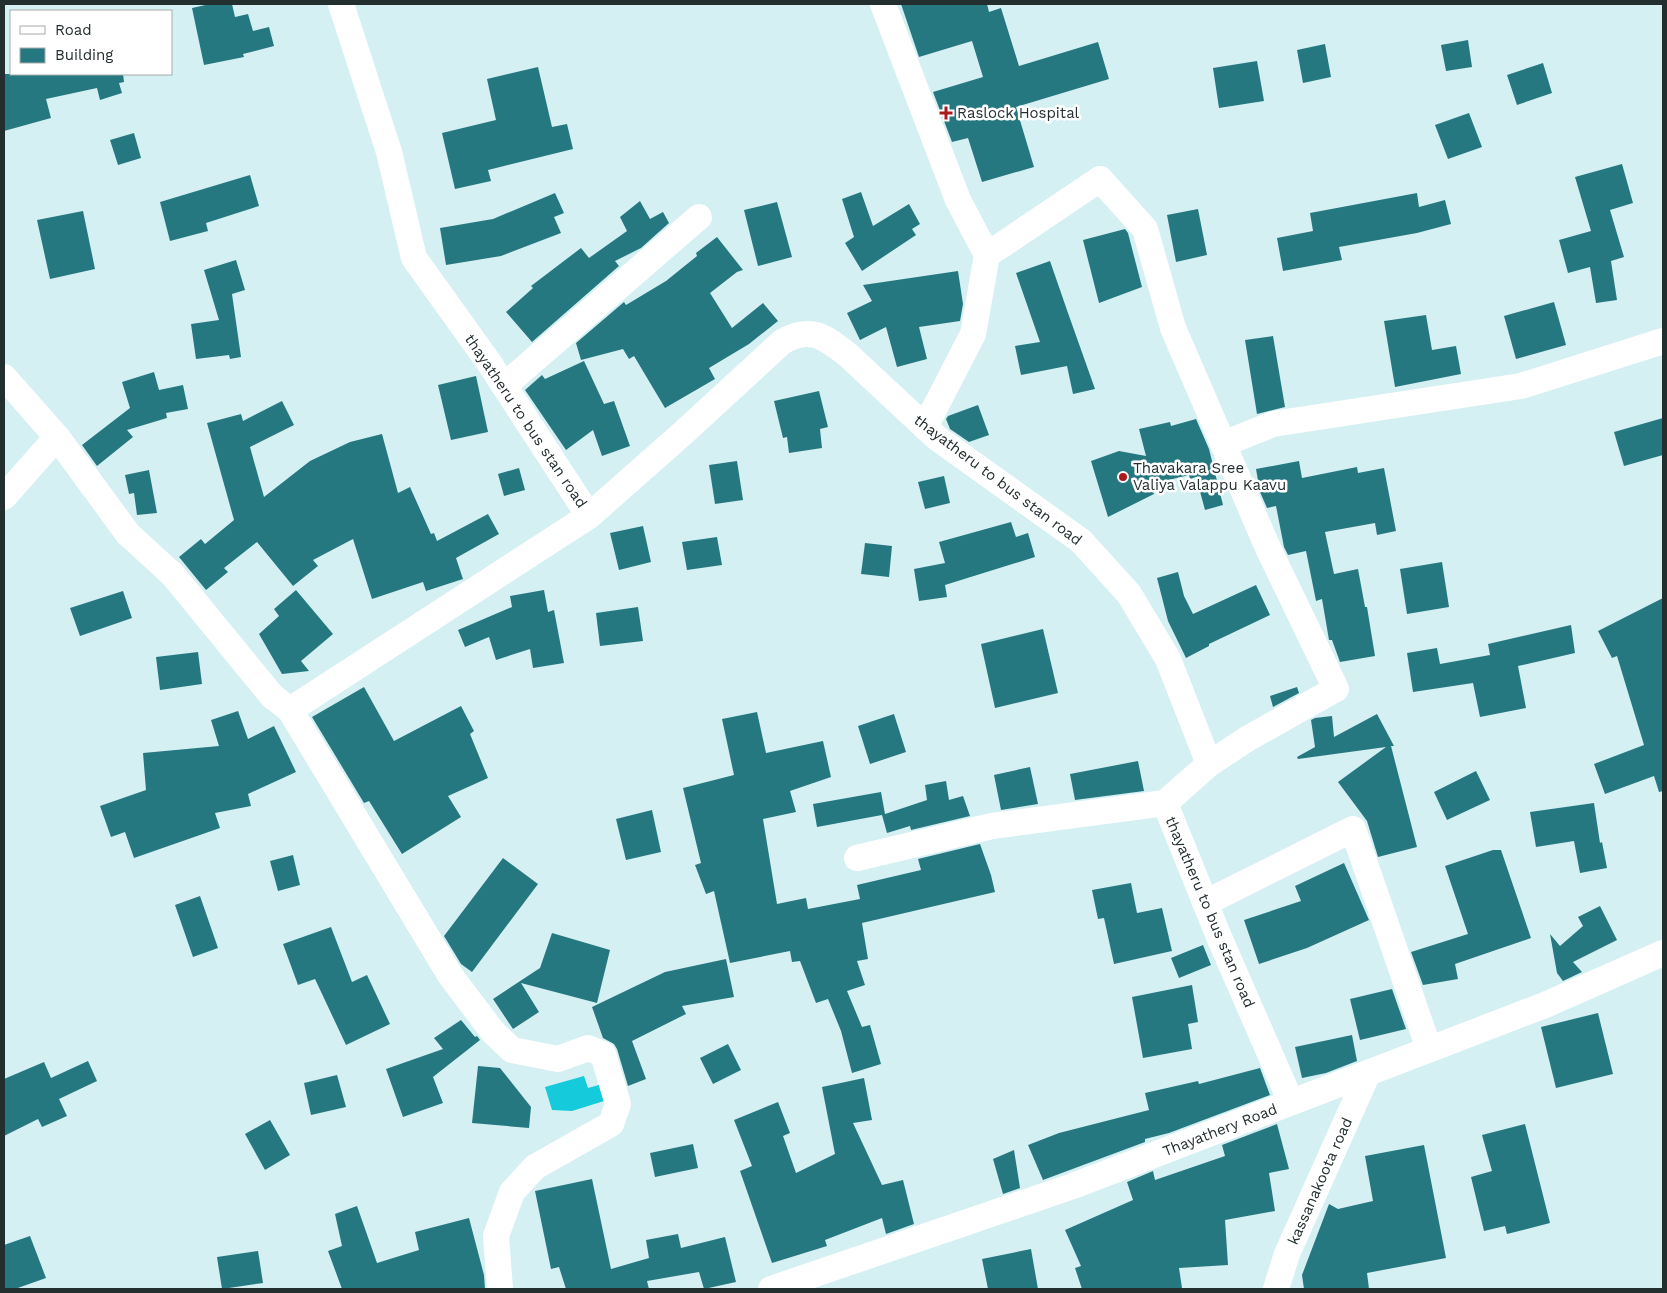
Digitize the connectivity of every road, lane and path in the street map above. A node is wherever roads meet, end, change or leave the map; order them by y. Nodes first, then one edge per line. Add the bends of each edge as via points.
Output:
1 (341, 4) edge
2 (883, 4) edge
3 (699, 218) dead end
4 (987, 255) junction
5 (1663, 341) edge
6 (4, 377) edge
7 (504, 386) junction
8 (925, 427) junction
9 (57, 437) junction
10 (1223, 444) junction
11 (4, 497) edge
12 (589, 516) junction
13 (290, 710) junction
14 (1209, 764) junction
15 (1165, 803) junction
16 (857, 858) dead end
17 (1205, 903) junction
18 (1663, 953) edge
19 (1429, 1049) junction
20 (1367, 1075) junction
21 (1291, 1102) junction
22 (500, 1289) edge
23 (770, 1289) edge
24 (1276, 1289) edge

1 - 7 street, thayatheru to bus stan road via 389,152 414,258
2 - 4 street via 958,200
3 - 7 street
4 - 8 street via 973,334
4 - 10 street via 1100,179 1145,229 1173,328
5 - 10 street via 1521,386 1273,424
6 - 9 street
7 - 12 street, thayatheru to bus stan road
8 - 12 street, thayatheru to bus stan road via 833,343 814,333 794,334
8 - 14 street, thayatheru to bus stan road via 1081,541 1130,594 1168,659
9 - 11 street
9 - 13 street via 128,534 173,575 272,696
10 - 14 street via 1268,548 1336,689 1246,739
12 - 13 street
13 - 22 street via 450,975 493,1032 512,1050 558,1059 588,1048 602,1054 607,1063 618,1104 611,1124 535,1167 512,1192 496,1236
14 - 15 street, thayatheru to bus stan road
15 - 16 street via 992,826
15 - 17 street, thayatheru to bus stan road
17 - 19 street via 1353,829
17 - 21 street, thayatheru to bus stan road
18 - 19 street, Thayathery Road
19 - 20 street, Thayathery Road
20 - 21 street, Thayathery Road
20 - 24 street, kassanakoota road via 1287,1254
21 - 23 street, Thayathery Road via 1072,1186

